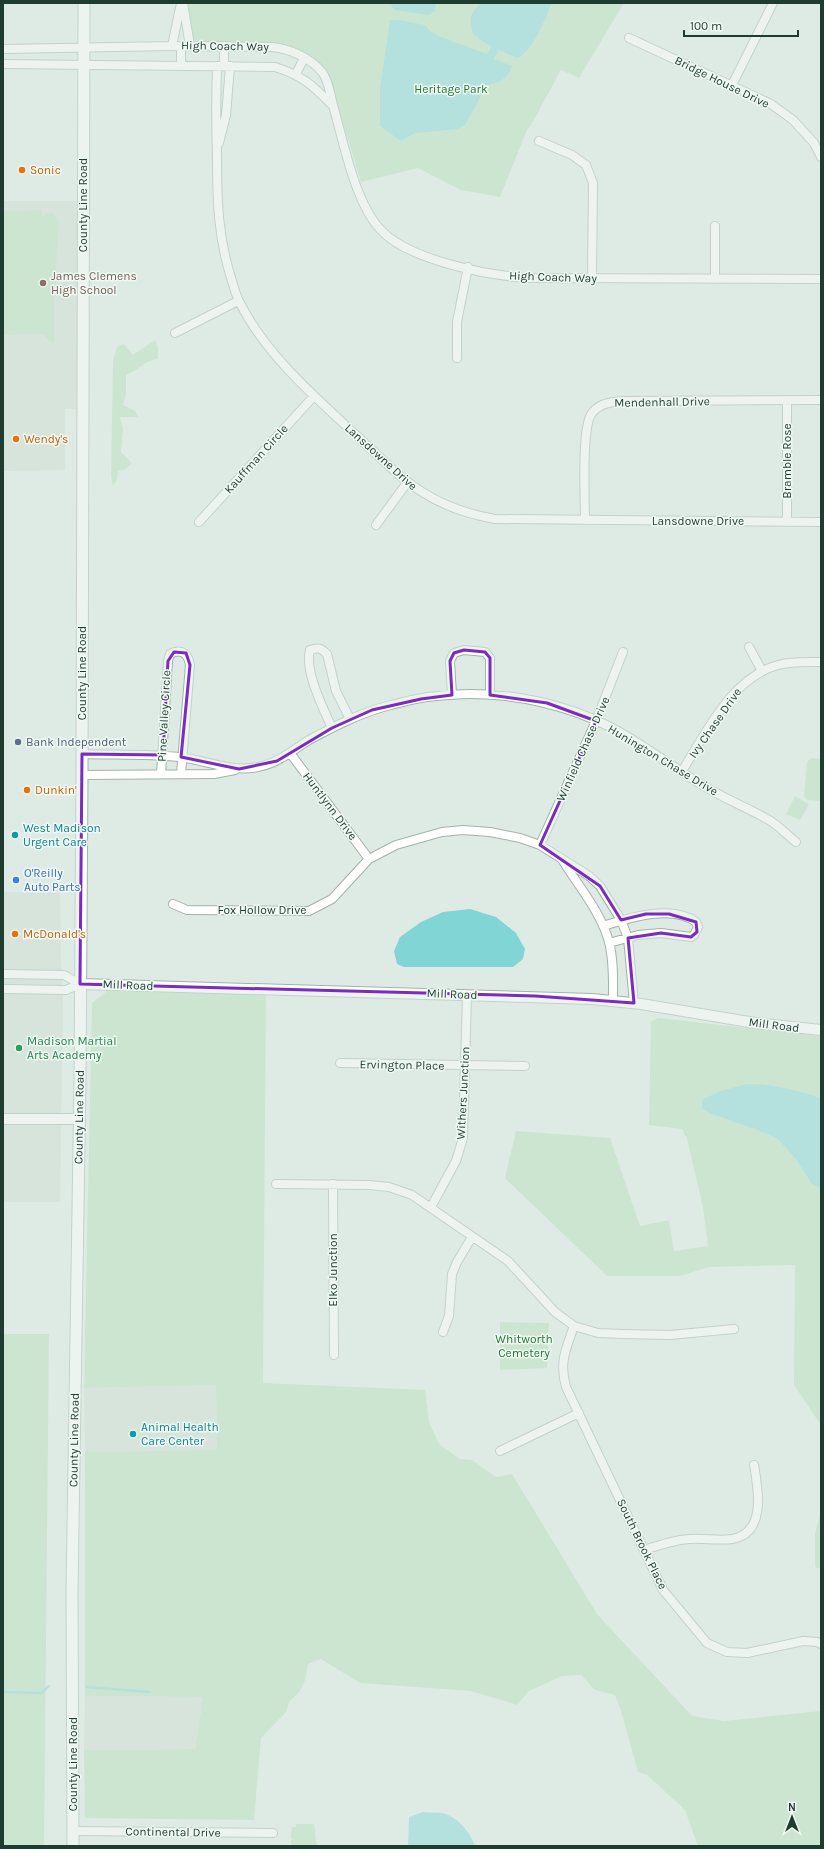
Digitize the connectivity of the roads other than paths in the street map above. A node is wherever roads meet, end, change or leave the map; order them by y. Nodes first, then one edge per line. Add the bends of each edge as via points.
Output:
1 (84, 3) edge
2 (182, 3) edge
3 (773, 3) edge
4 (629, 38) dead end
5 (172, 46) junction
6 (181, 46) junction
7 (190, 46) junction
8 (224, 46) junction
9 (84, 48) junction
10 (3, 49) edge
11 (304, 58) junction
12 (3, 64) edge
13 (84, 64) junction
14 (181, 65) junction
15 (224, 66) junction
16 (296, 74) junction
17 (732, 85) junction
18 (333, 106) junction
19 (539, 141) dead end
20 (216, 154) junction
21 (821, 157) edge
22 (715, 226) dead end
23 (468, 267) junction
24 (592, 278) junction
25 (715, 279) junction
26 (821, 279) edge
27 (238, 301) junction
28 (175, 333) dead end
29 (457, 358) dead end
30 (314, 396) junction
31 (787, 400) junction
32 (821, 400) edge
33 (406, 482) junction
34 (585, 520) junction
35 (199, 522) dead end
36 (787, 522) junction
37 (821, 522) edge
38 (376, 524) dead end
39 (749, 647) dead end
40 (623, 652) dead end
41 (821, 662) edge
42 (762, 671) junction
43 (452, 696) junction
44 (490, 696) junction
45 (350, 719) junction
46 (596, 721) junction
47 (332, 728) junction
48 (290, 753) junction
49 (82, 754) junction
50 (163, 756) junction
51 (181, 757) junction
52 (240, 769) junction
53 (682, 771) junction
54 (161, 774) junction
55 (181, 774) junction
56 (82, 775) junction
57 (796, 842) dead end
58 (540, 845) junction
59 (369, 859) junction
60 (561, 859) junction
61 (172, 904) dead end
62 (621, 920) junction
63 (603, 926) junction
64 (628, 938) junction
65 (609, 943) junction
66 (3, 974) edge
67 (80, 984) junction
68 (3, 989) edge
69 (467, 995) junction
70 (613, 1001) junction
71 (634, 1003) junction
72 (821, 1030) edge
73 (340, 1064) dead end
74 (465, 1066) junction
75 (525, 1066) dead end
76 (3, 1119) edge
77 (80, 1119) junction
78 (276, 1184) dead end
79 (333, 1184) junction
80 (431, 1207) junction
81 (472, 1237) junction
82 (574, 1326) junction
83 (734, 1329) dead end
84 (443, 1332) dead end
85 (334, 1355) dead end
86 (579, 1413) junction
87 (500, 1451) dead end
88 (754, 1465) dead end
89 (644, 1550) junction
90 (821, 1644) edge
91 (73, 1831) junction
92 (273, 1833) dead end
93 (73, 1846) edge

1 - 9 main road, County Line Road
2 - 5 street
2 - 7 street
3 - 17 street
4 - 17 street, Bridge House Drive
5 - 6 street, High Coach Way
5 - 9 street, High Coach Way
6 - 7 street, High Coach Way
6 - 14 street
7 - 8 street, High Coach Way
8 - 11 street, High Coach Way via 282,48
8 - 15 street
9 - 10 street, High Coach Way
9 - 13 main road, County Line Road
11 - 16 street
11 - 18 street, High Coach Way via 321,72 331,90
12 - 13 street, High Coach Way
13 - 14 street, High Coach Way
13 - 49 main road, County Line Road
14 - 15 street, High Coach Way
15 - 16 street, High Coach Way via 275,67
15 - 20 street, Lansdowne Drive via 215,113
15 - 20 street, Lansdowne Drive via 226,115
16 - 18 street, High Coach Way via 309,82
17 - 21 street, Bridge House Drive via 770,104 793,120 814,143
18 - 23 street, High Coach Way via 358,194 380,230 390,239 413,251
19 - 24 street via 572,155 586,165 593,183
20 - 27 street, Lansdowne Drive via 217,214 227,265
22 - 25 street
23 - 24 street, High Coach Way via 513,277
23 - 29 street via 457,322
24 - 25 street, High Coach Way
25 - 26 street, High Coach Way
27 - 28 street
27 - 30 street, Lansdowne Drive via 265,342
30 - 33 street, Lansdowne Drive
30 - 35 street, Kauffman Circle
31 - 32 street, Mendenhall Drive
31 - 34 street, Mendenhall Drive via 604,403 591,413 585,433
31 - 36 street, Bramble Rose
33 - 34 street, Lansdowne Drive via 429,498 474,515 518,520
33 - 38 street
34 - 36 street, Lansdowne Drive
36 - 37 street, Lansdowne Drive
39 - 42 street
40 - 46 street, Winfield Chase Drive
41 - 42 street, Ivy Chase Drive via 779,665
42 - 53 street, Ivy Chase Drive via 734,692
43 - 44 street, Hunington Chase Drive
43 - 44 street via 450,661 454,653 464,650 485,652 490,658
43 - 45 street, Hunington Chase Drive via 436,696 392,704
44 - 46 street, Hunington Chase Drive via 516,697 547,703
45 - 47 street, Hunington Chase Drive
45 - 47 street via 336,691 326,654 317,648 310,650 308,656 317,693
46 - 53 street, Hunington Chase Drive via 640,744
46 - 58 street, Winfield Chase Drive
47 - 48 street, Hunington Chase Drive
48 - 52 street, Hunington Chase Drive via 262,767
48 - 59 street, Huntlynn Drive
49 - 50 street, Hunington Chase Drive
49 - 56 main road, County Line Road
50 - 51 street, Hunington Chase Drive
50 - 51 street, Pine Valley Circle via 168,661 170,654 180,651 189,657 190,665
50 - 54 street, Pine Valley Circle
51 - 52 street, Hunington Chase Drive
51 - 55 street, Pine Valley Circle
52 - 55 street via 214,774
53 - 57 street, Hunington Chase Drive via 771,821
54 - 55 street
54 - 56 street
56 - 67 main road, County Line Road
58 - 59 street, Fox Hollow Drive via 490,832 462,830 409,840
58 - 60 street, Fox Hollow Drive
59 - 61 street, Fox Hollow Drive via 332,899 308,912 187,910
60 - 62 street, Fox Hollow Drive via 600,886
60 - 63 street, Fox Hollow Drive
62 - 63 street
62 - 64 street, Fox Hollow Drive
62 - 64 street via 646,914 668,914 692,918 698,927 691,937 661,934
63 - 65 street, Fox Hollow Drive
64 - 65 street
64 - 71 street, Fox Hollow Drive
65 - 70 street, Fox Hollow Drive
66 - 67 street via 64,975
67 - 68 street via 66,990
67 - 69 street, Mill Road
67 - 77 main road, County Line Road
69 - 70 street, Mill Road
69 - 74 street, Withers Junction
70 - 71 street, Mill Road
71 - 72 street, Mill Road via 755,1023
73 - 74 street, Ervington Place
74 - 75 street, Ervington Place
74 - 80 street, Withers Junction via 464,1126 459,1152
76 - 77 street
77 - 91 main road, County Line Road via 72,1591
78 - 79 street
79 - 80 street via 389,1187 412,1195
79 - 85 street, Elko Junction
80 - 81 street
81 - 82 street via 508,1262 540,1293 555,1312
81 - 84 street via 452,1274 449,1316
82 - 83 street via 598,1333 670,1335
82 - 86 street, South Brook Place via 563,1358 562,1373
86 - 87 street
86 - 89 street, South Brook Place
88 - 89 street via 759,1507 756,1518 744,1534 734,1539 687,1539
89 - 90 street, South Brook Place via 663,1590 707,1644 726,1652 747,1654 802,1642
91 - 92 street, Continental Drive
91 - 93 main road, County Line Road

